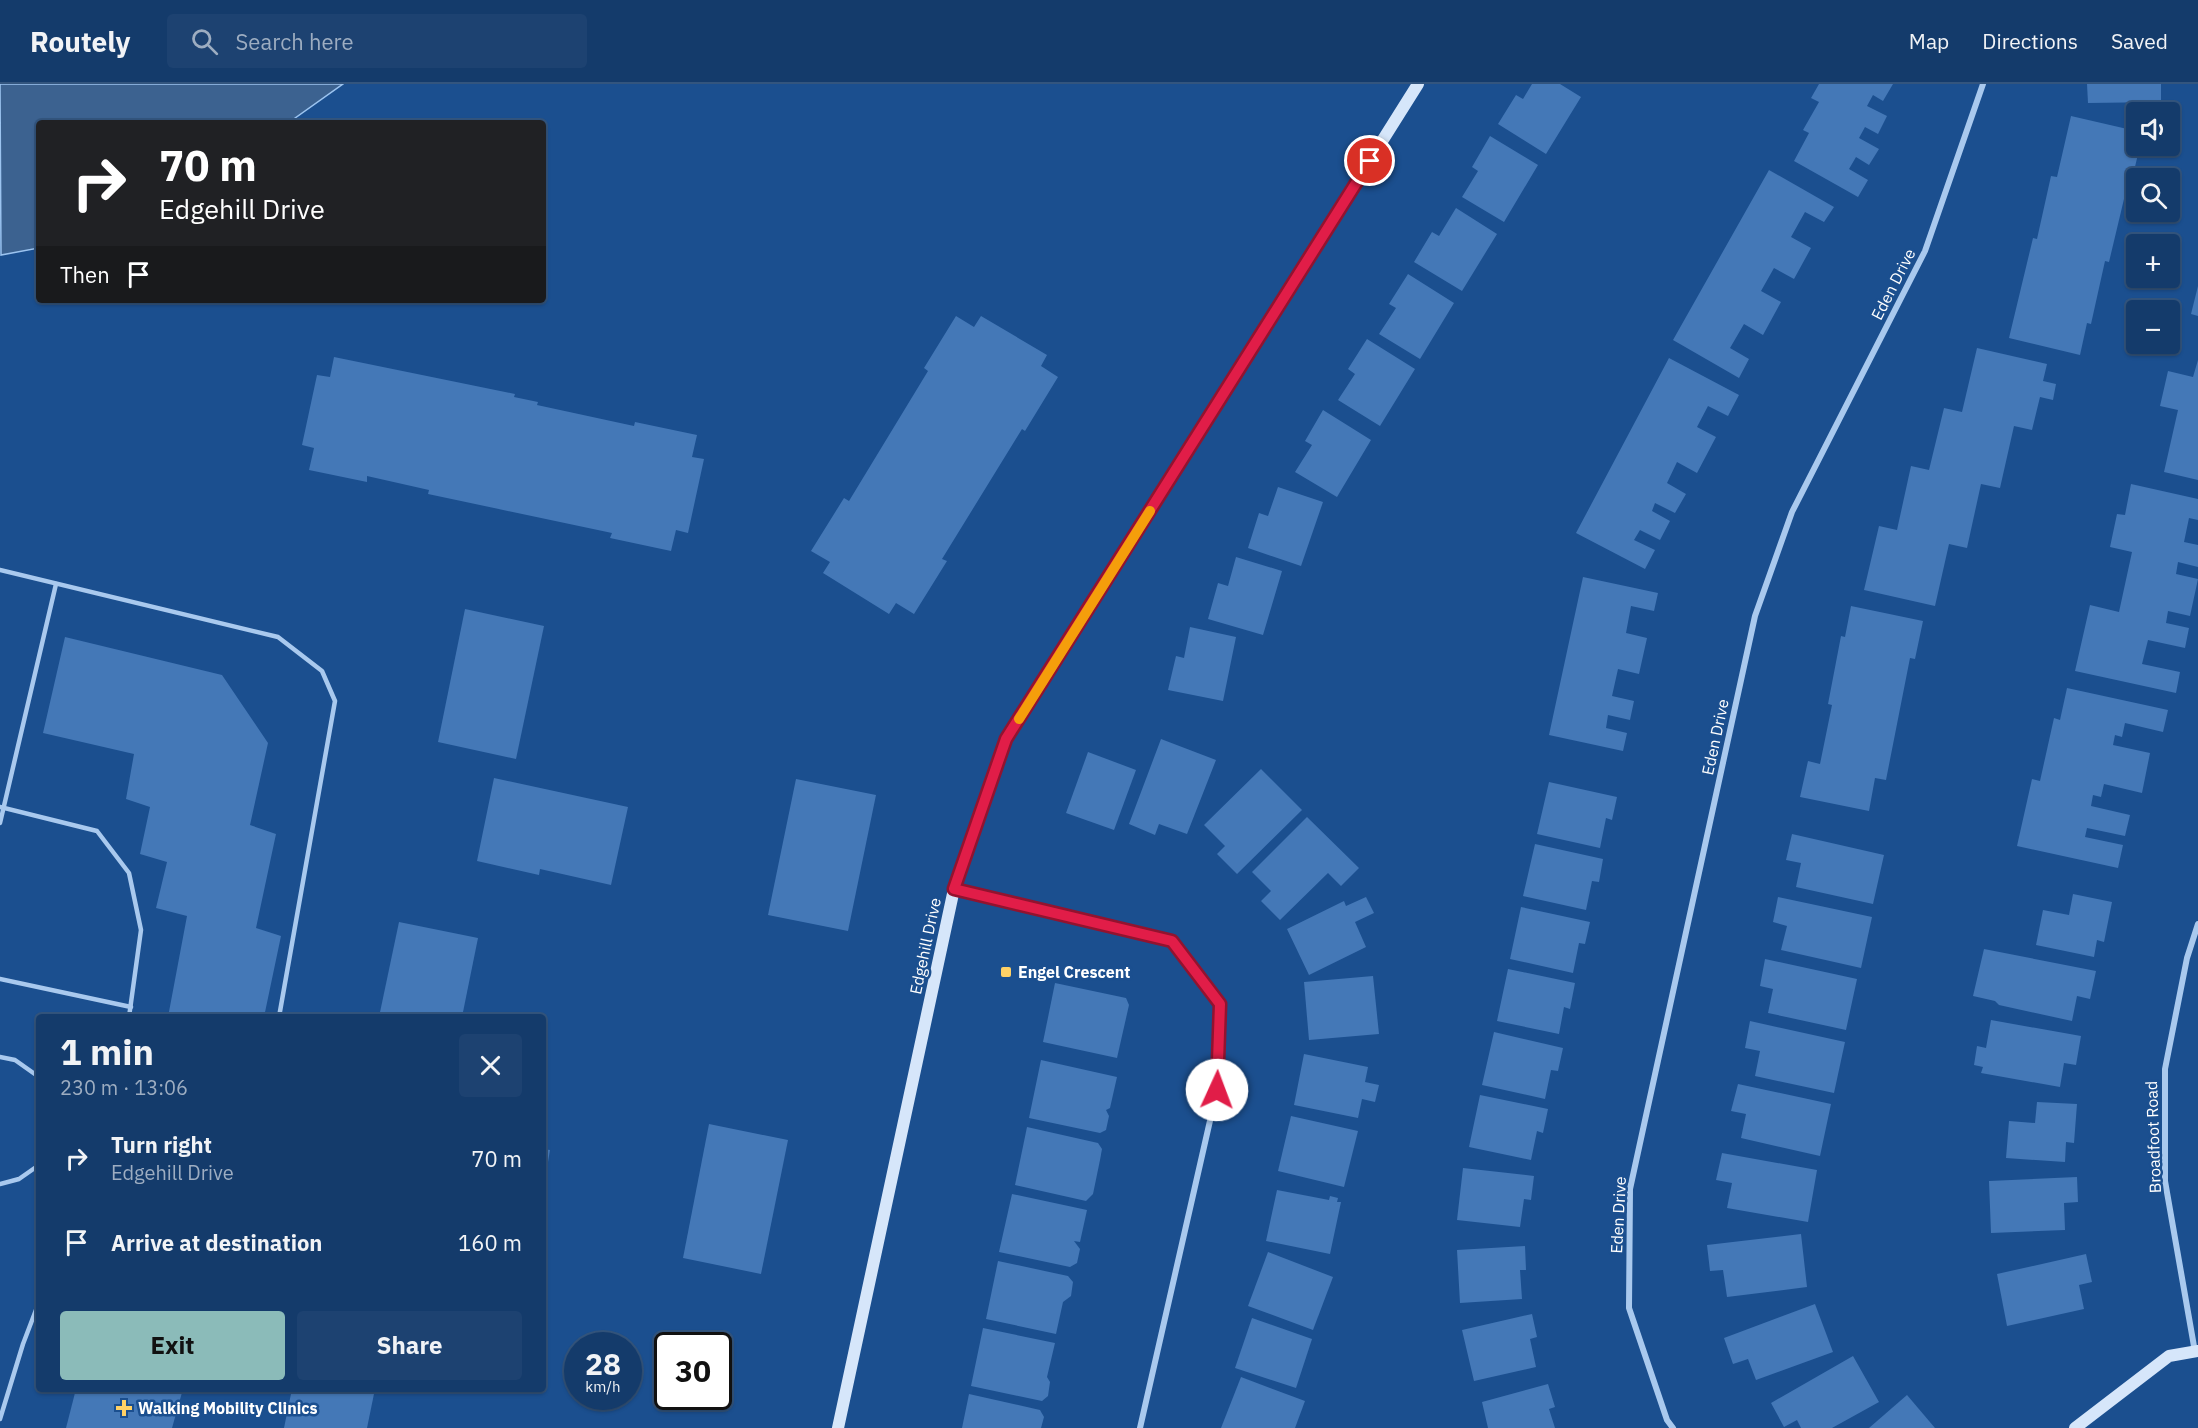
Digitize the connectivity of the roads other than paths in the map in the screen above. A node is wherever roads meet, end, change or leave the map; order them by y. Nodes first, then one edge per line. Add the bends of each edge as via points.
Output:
1 (1418, 84) edge
2 (1983, 84) edge
3 (0, 570) edge
4 (56, 584) junction
5 (2, 807) edge
6 (0, 823) edge
7 (954, 889) junction
8 (2198, 924) edge
9 (0, 979) edge
10 (131, 1007) junction
11 (130, 1014) edge
12 (280, 1014) edge
13 (0, 1057) edge
14 (36, 1075) edge
15 (36, 1168) edge
16 (0, 1184) edge
17 (36, 1310) edge
18 (2196, 1351) edge
19 (0, 1419) edge
20 (838, 1428) edge
21 (1140, 1428) edge
22 (1673, 1428) edge
23 (2075, 1428) edge

1 - 7 street, Edgehill Drive via 1006,739
2 - 22 street, Eden Drive via 1925,251 1792,512 1755,616 1630,1190 1629,1308
3 - 4 lane
4 - 5 lane
4 - 12 lane via 278,637 322,671 335,701
5 - 6 lane
5 - 10 lane via 97,831 129,873 141,930
7 - 20 street, Edgehill Drive
7 - 21 street via 1172,941 1220,1004 1217,1090
8 - 18 street, Broadfoot Road via 2187,958 2165,1069 2165,1181
9 - 10 lane
10 - 11 lane
13 - 14 lane via 15,1060
15 - 16 lane via 19,1179
17 - 19 lane
18 - 23 street via 2169,1356

